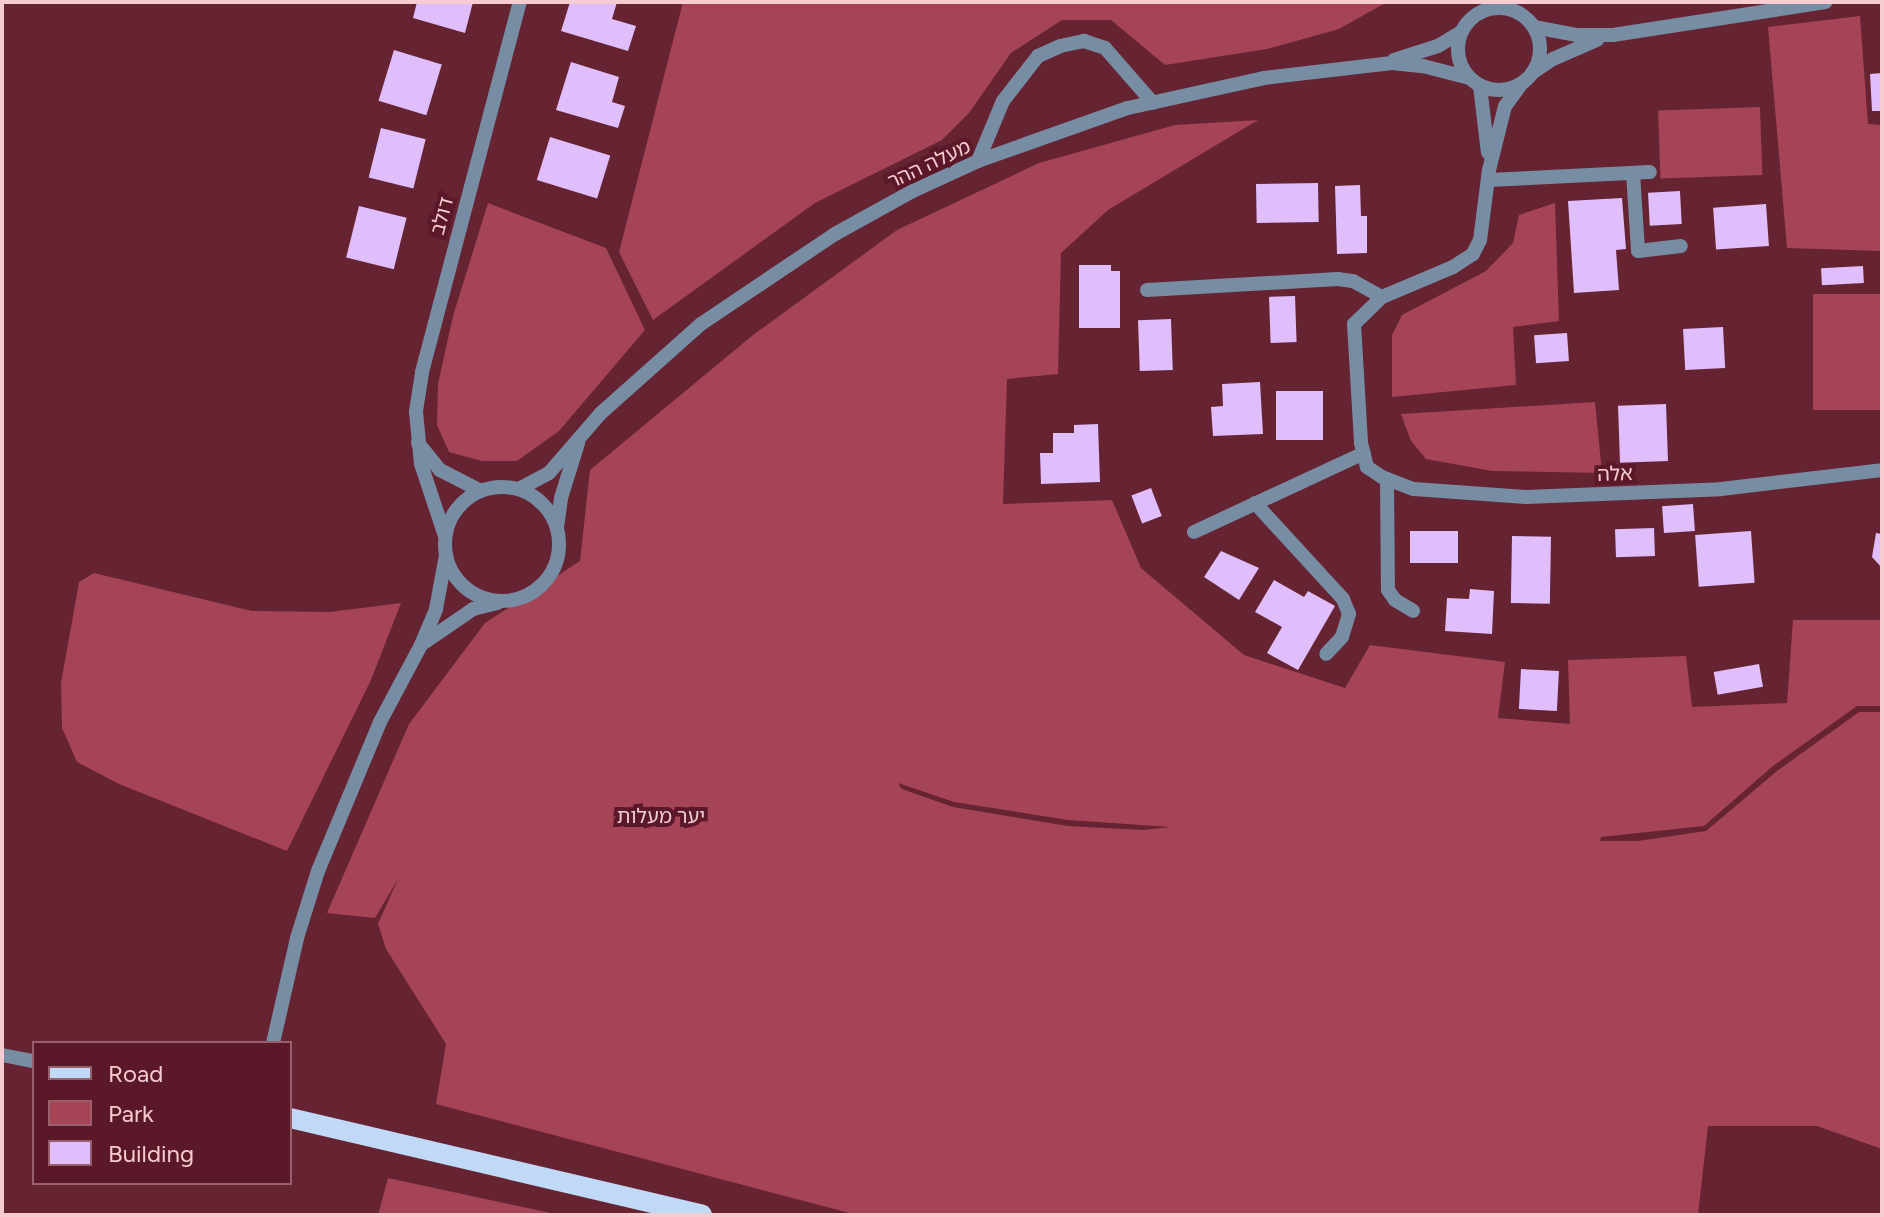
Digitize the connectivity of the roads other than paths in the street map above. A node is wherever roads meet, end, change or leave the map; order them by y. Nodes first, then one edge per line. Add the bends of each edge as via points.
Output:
1 (520, 2) edge
2 (1479, 2) edge
3 (1825, 2) edge
4 (1520, 9) edge
5 (1464, 27) junction
6 (1534, 27) junction
7 (1613, 35) junction
8 (1363, 66) junction
9 (1527, 78) junction
10 (1475, 82) junction
11 (1153, 103) junction
12 (978, 161) junction
13 (1650, 172) dead end
14 (1633, 173) junction
15 (1489, 175) junction
16 (1681, 246) dead end
17 (1147, 290) dead end
18 (1382, 297) junction
19 (579, 438) junction
20 (418, 443) junction
21 (1364, 453) junction
22 (1882, 470) edge
23 (1387, 479) junction
24 (519, 489) junction
25 (481, 491) junction
26 (1255, 503) junction
27 (557, 528) junction
28 (1194, 532) dead end
29 (445, 536) junction
30 (446, 555) junction
31 (505, 601) junction
32 (1413, 611) dead end
33 (421, 645) junction
34 (1326, 654) dead end
35 (273, 1041) edge
36 (2, 1055) edge
37 (32, 1061) edge
38 (292, 1118) edge
39 (702, 1215) edge

1 - 20 street, דולב via 422,372
2 - 5 street
3 - 7 street
4 - 5 street via 1481,12
4 - 6 street
5 - 8 street, מעלה ההר via 1411,56
5 - 10 street via 1457,48 1461,66
6 - 7 street
6 - 9 street via 1540,55
7 - 9 street via 1576,47
8 - 10 street, מעלה ההר via 1423,66
8 - 11 street, מעלה ההר via 1264,78
9 - 10 street via 1509,89
9 - 15 street via 1505,106
10 - 15 street
11 - 12 street, מעלה ההר
11 - 12 street via 1105,48 1084,41 1060,46 1038,56 1003,101
12 - 19 street, מעלה ההר via 835,234 767,278 647,369
13 - 14 street
14 - 15 street
14 - 16 street via 1638,251
15 - 18 street via 1480,240 1473,254
17 - 18 street via 1338,279
18 - 21 street via 1354,324
19 - 24 street, מעלה ההר via 549,473
19 - 27 street
20 - 25 street via 440,470
20 - 29 street, דולב
21 - 23 street via 1367,467
21 - 26 street
22 - 23 street, אלה via 1721,489 1526,497 1414,489
23 - 32 street via 1388,590
24 - 25 street
24 - 27 street via 536,498
25 - 29 street via 464,501
26 - 28 street
26 - 34 street via 1343,599 1349,614 1342,637
27 - 31 street via 555,567 540,587
29 - 30 street
30 - 31 street via 464,587 486,599
30 - 33 street via 436,609
31 - 33 street via 473,609
33 - 35 street via 380,722 318,871
36 - 37 street
38 - 39 main road

